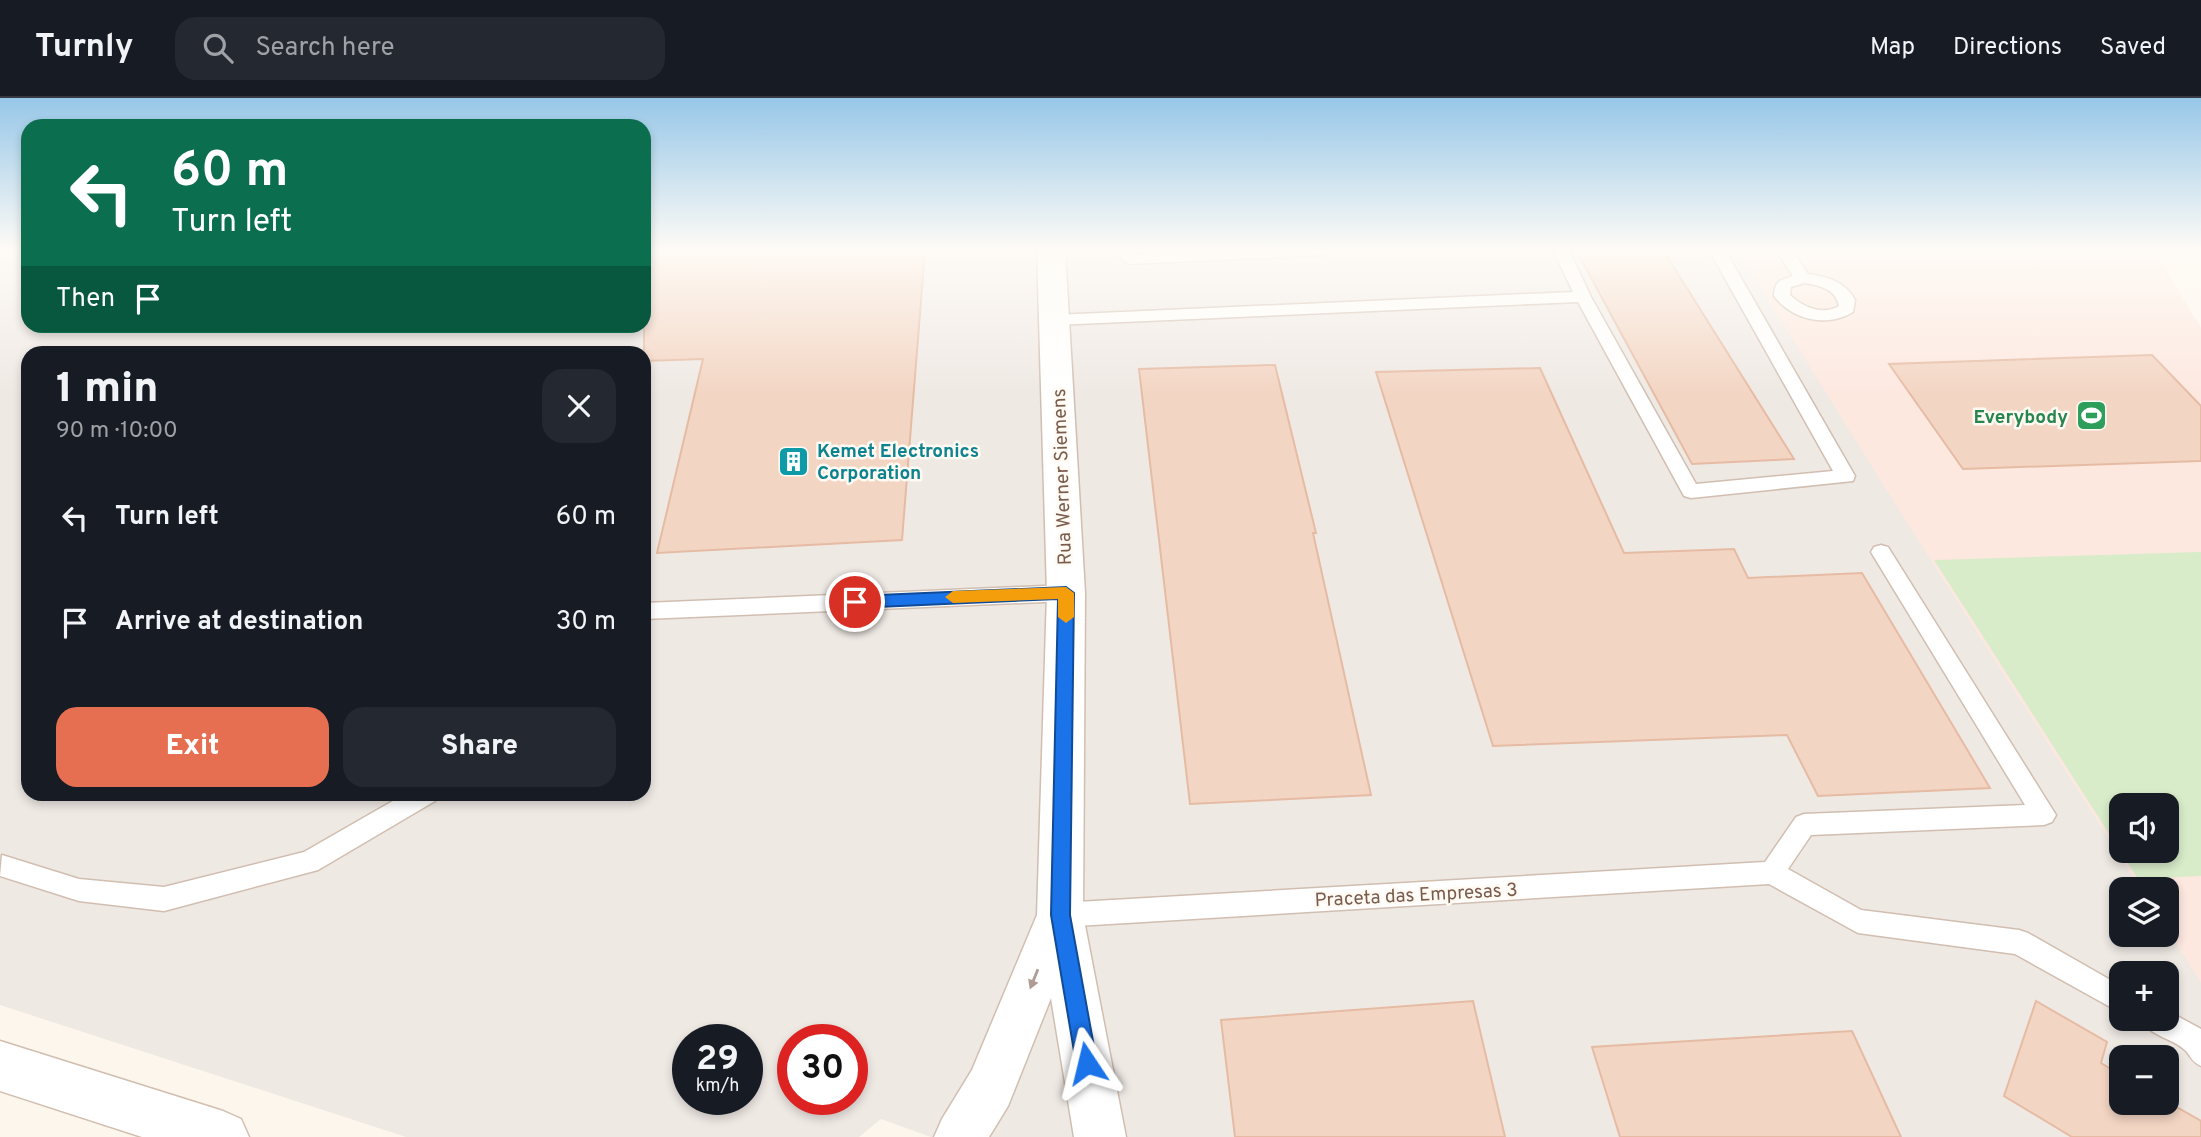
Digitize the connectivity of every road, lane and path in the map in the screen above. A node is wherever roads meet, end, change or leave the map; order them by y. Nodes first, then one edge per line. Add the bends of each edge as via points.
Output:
1 (1054, 298) edge
2 (1549, 298) edge
3 (1584, 298) edge
4 (1745, 298) edge
5 (1055, 320) junction
6 (1881, 552) dead end
7 (1066, 593) junction
8 (651, 611) edge
9 (415, 801) edge
10 (2, 866) edge
11 (1772, 873) junction
12 (1060, 915) junction
13 (2109, 993) edge
14 (2177, 1031) edge
15 (2201, 1052) edge
16 (11, 1070) edge
17 (223, 1137) edge
18 (960, 1137) edge
19 (1100, 1137) edge

1 - 5 street, Rua Werner Siemens
2 - 5 lane
3 - 4 lane via 1691,491 1846,476
5 - 7 street, Rua Werner Siemens
6 - 11 lane via 2044,815 1804,825
7 - 8 lane
7 - 12 street, Rua Werner Siemens
9 - 10 lane via 309,862 164,899 79,890
11 - 12 lane, Praceta das Empresas 3
11 - 13 lane via 1858,921 2019,942
12 -> 18 street, Rua Werner Siemens via 990,1087
12 - 19 street, Rua Werner Siemens
14 - 15 lane via 2195,1041
16 - 17 street

